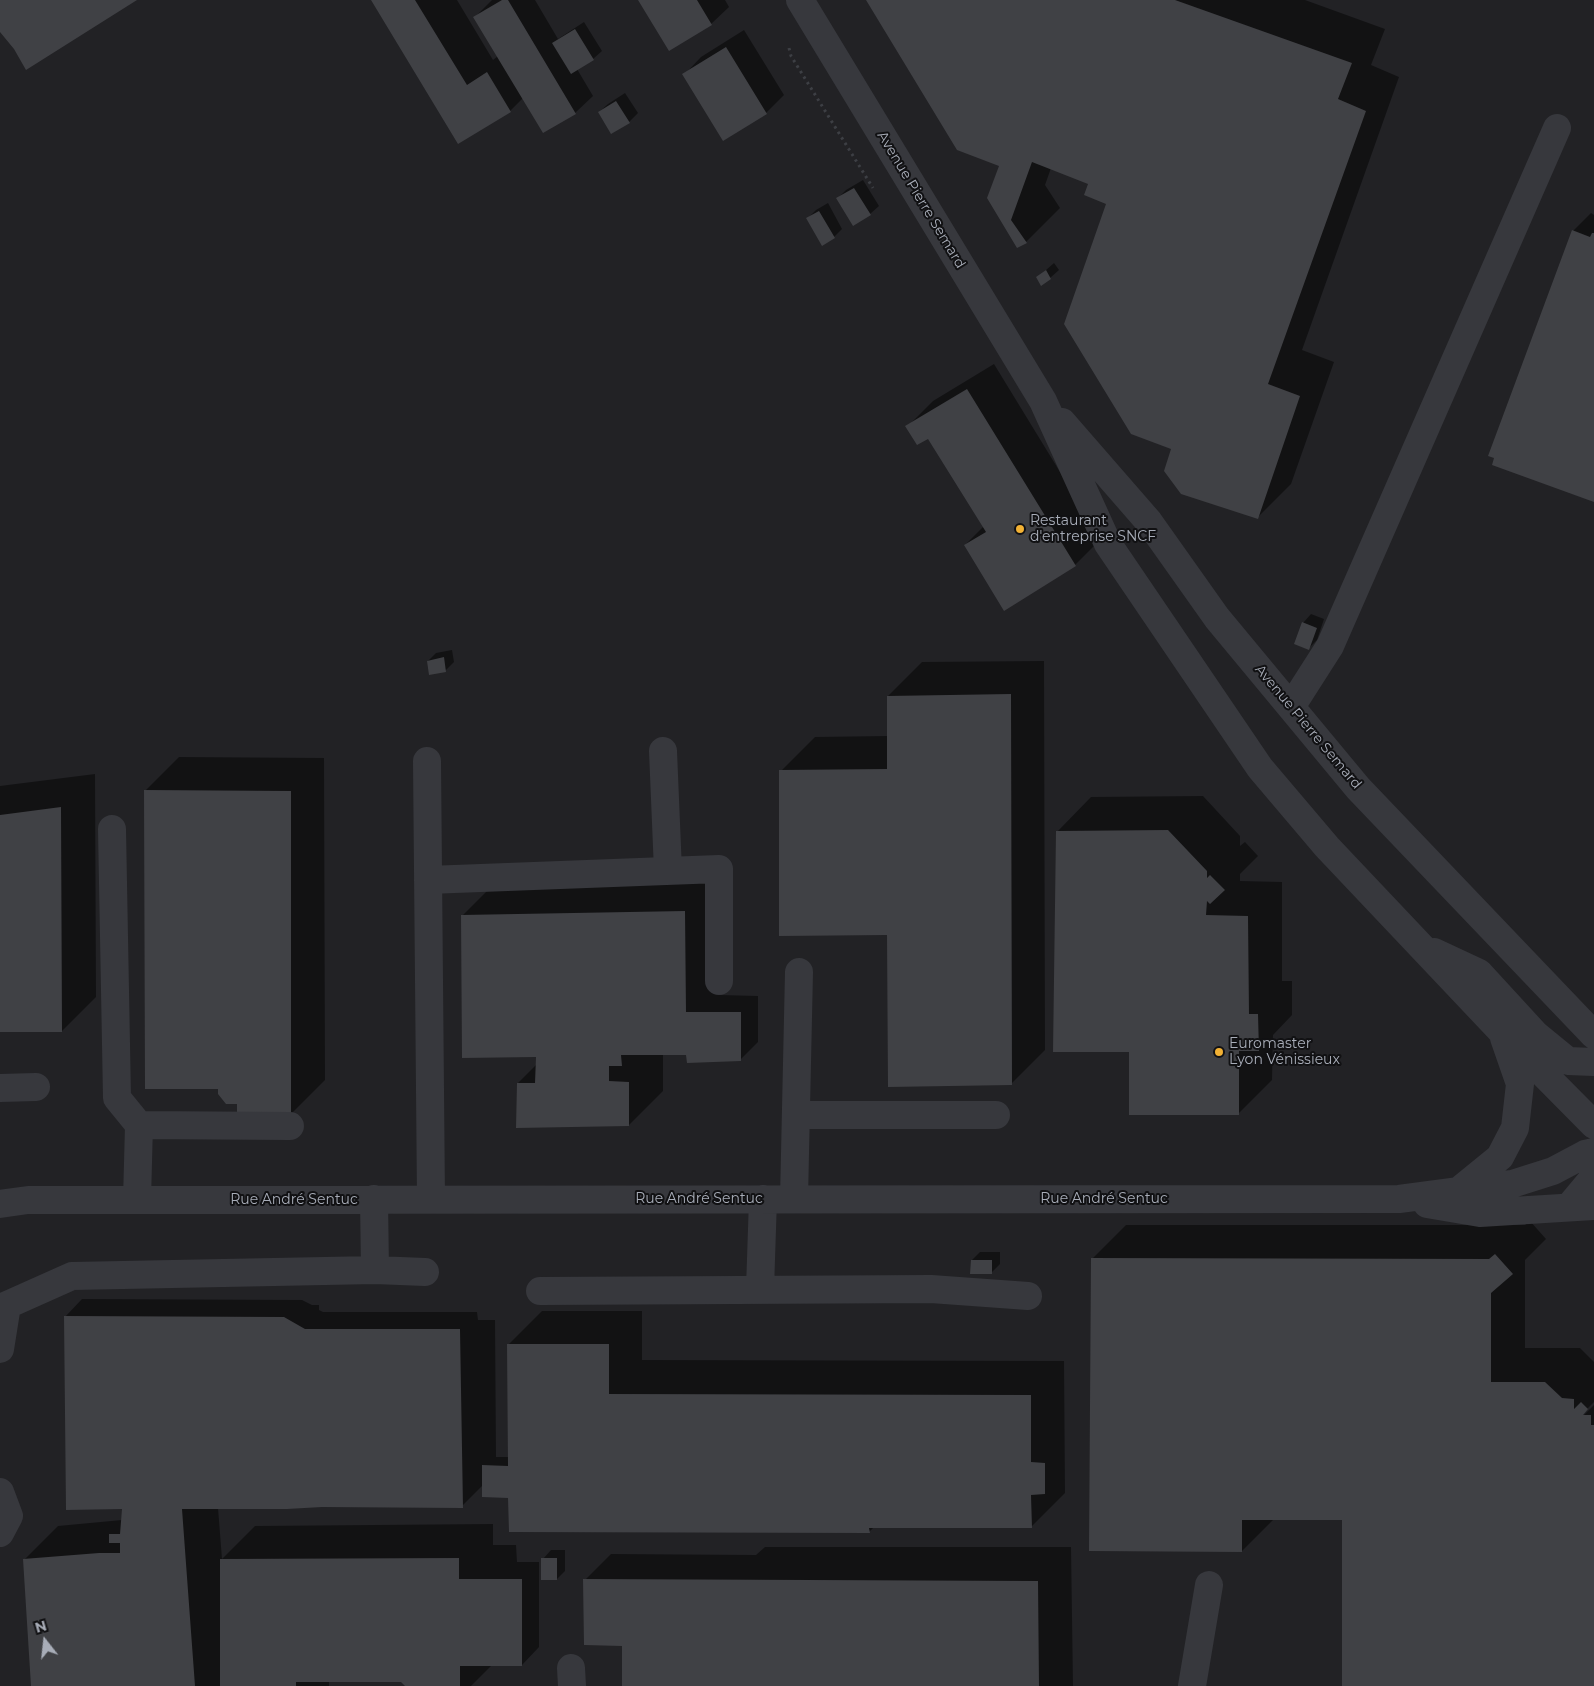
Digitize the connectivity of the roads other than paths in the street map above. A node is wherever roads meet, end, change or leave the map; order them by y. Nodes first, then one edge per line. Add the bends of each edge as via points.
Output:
1 (800, 0) edge
2 (1557, 128) dead end
3 (1043, 401) junction
4 (1291, 706) junction
5 (663, 751) dead end
6 (427, 761) dead end
7 (112, 829) dead end
8 (668, 871) junction
9 (428, 880) junction
10 (1421, 946) junction
11 (798, 972) dead end
12 (719, 982) dead end
13 (1502, 1032) junction
14 (1594, 1035) edge
15 (1594, 1062) edge
16 (36, 1087) dead end
17 (0, 1088) edge
18 (796, 1115) junction
19 (996, 1115) dead end
20 (139, 1125) junction
21 (1594, 1125) edge
22 (290, 1126) dead end
23 (1594, 1152) edge
24 (1594, 1177) edge
25 (1456, 1192) junction
26 (374, 1199) junction
27 (431, 1199) junction
28 (764, 1199) junction
29 (794, 1199) junction
30 (1398, 1199) junction
31 (138, 1200) junction
32 (0, 1204) edge
33 (1582, 1206) edge
34 (375, 1270) junction
35 (425, 1272) dead end
36 (760, 1289) junction
37 (540, 1291) dead end
38 (1028, 1296) dead end
39 (0, 1350) edge
40 (0, 1492) edge
41 (0, 1533) edge
42 (1209, 1585) dead end
43 (1192, 1686) edge

1 - 3 street, Avenue Pierre Semard
2 - 4 street via 1330,646
3 - 4 street, Avenue Pierre Semard via 1149,522 1217,618
3 - 10 street, Avenue Pierre Semard via 1108,544 1260,768 1328,847
4 - 14 street, Avenue Pierre Semard via 1358,788
5 - 8 street
6 - 9 street
7 - 20 street via 117,1098
8 - 9 street
8 - 12 street via 719,869
9 - 27 street
10 - 13 street, Avenue Pierre Semard
10 - 15 street, Avenue Pierre Semard via 1479,973 1535,1034 1568,1061
11 - 18 street
13 - 21 street, Avenue Pierre Semard
13 - 25 street via 1520,1084 1515,1128 1500,1157
16 - 17 street
18 - 19 street
18 - 29 street
20 - 22 street
20 - 31 street
23 - 25 street, Rue André Sentuc via 1512,1184
24 - 33 street
25 - 30 street, Rue André Sentuc
26 - 27 street, Rue André Sentuc
26 - 31 street, Rue André Sentuc
26 - 34 street
27 - 28 street, Rue André Sentuc
28 - 29 street, Rue André Sentuc
28 - 36 street
29 - 30 street, Rue André Sentuc
30 - 33 street, Rue André Sentuc via 1480,1213
31 - 32 street, Rue André Sentuc via 28,1200
34 - 35 street
34 - 39 street via 72,1276 7,1306
36 - 37 street
36 - 38 street via 931,1288
40 - 41 street via 9,1516
42 - 43 street

